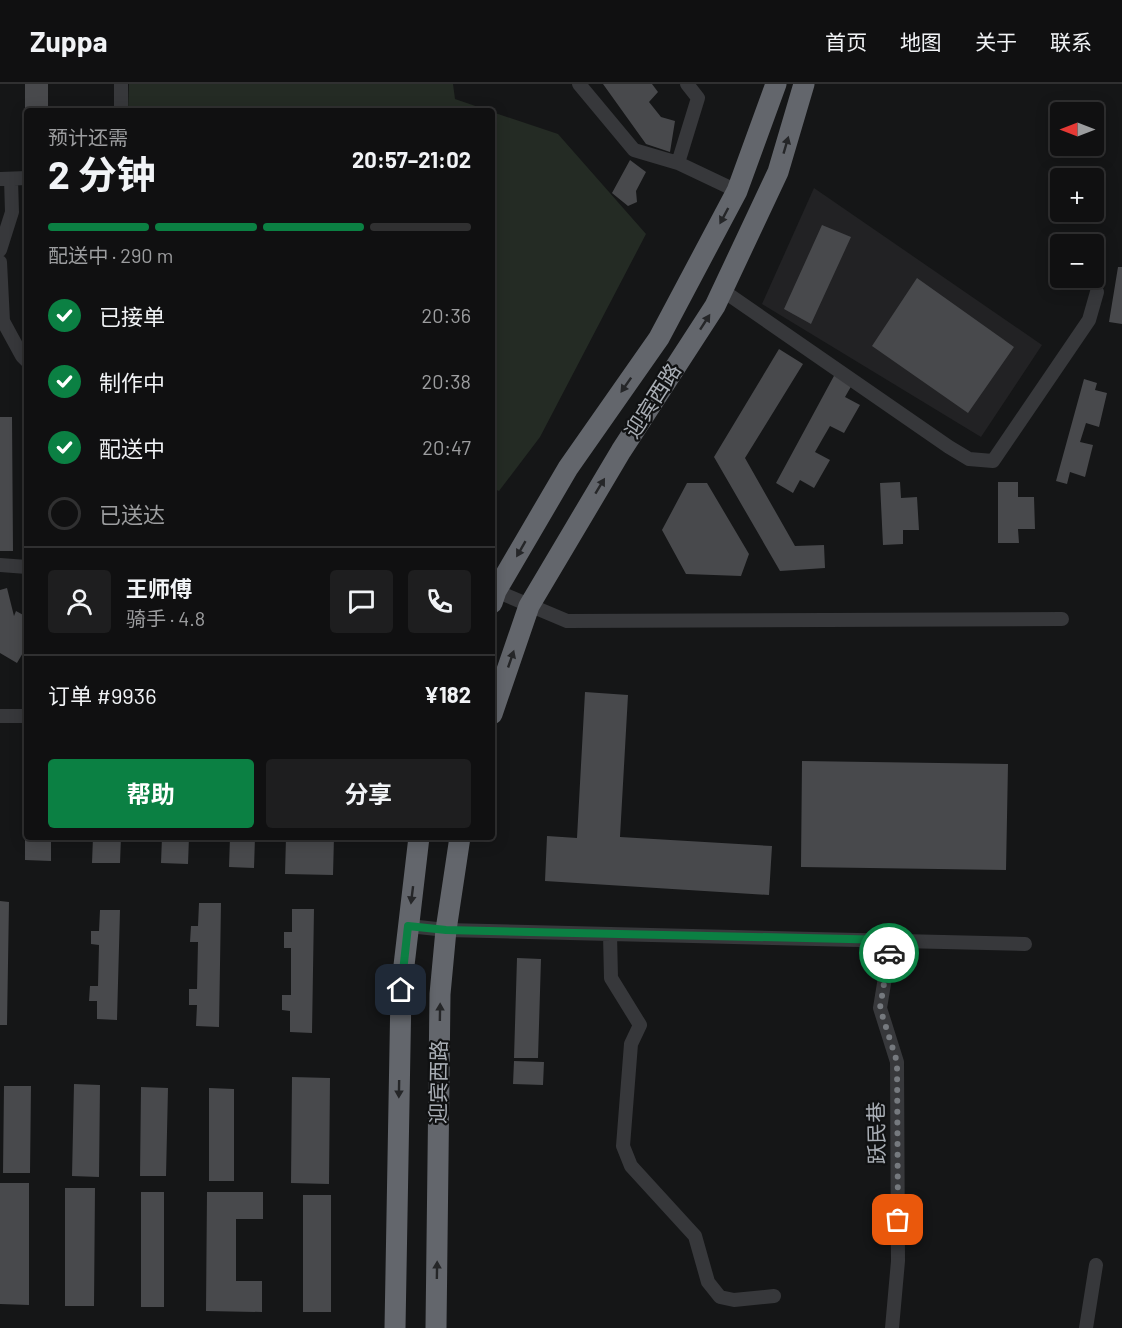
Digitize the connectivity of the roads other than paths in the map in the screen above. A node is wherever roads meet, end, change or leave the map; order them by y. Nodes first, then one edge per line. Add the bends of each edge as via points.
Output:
1 (121, 84) edge
2 (579, 84) edge
3 (687, 84) edge
4 (776, 84) edge
5 (804, 84) edge
6 (121, 108) edge
7 (678, 163) junction
8 (24, 178) edge
9 (6, 179) edge
10 (737, 191) junction
11 (0, 250) edge
12 (0, 262) edge
13 (722, 290) junction
14 (1097, 292) dead end
15 (24, 358) edge
16 (0, 565) edge
17 (24, 567) edge
18 (495, 595) edge
19 (495, 597) edge
20 (529, 606) junction
21 (1062, 619) dead end
22 (495, 705) edge
23 (0, 716) edge
24 (24, 716) edge
25 (419, 840) edge
26 (460, 840) edge
27 (408, 926) junction
28 (446, 930) junction
29 (610, 934) junction
30 (891, 940) junction
31 (1025, 944) dead end
32 (1096, 1265) dead end
33 (774, 1296) dead end
34 (395, 1328) edge
35 (436, 1328) edge
36 (891, 1328) edge
37 (1086, 1328) edge

1 - 6 street
2 - 7 street via 634,150
3 - 7 street via 698,98
4 - 10 highway, 迎宾西路
13 -> 5 highway, 迎宾西路 via 778,172
7 - 10 street
8 - 9 street
9 - 11 street via 12,212
10 -> 18 highway, 迎宾西路 via 659,338 568,468
12 - 15 street via 3,321
13 - 14 street via 949,447 969,459 993,460 1089,320
20 -> 13 highway, 迎宾西路
16 - 17 street
19 - 20 street
20 - 21 street via 567,621
22 -> 20 highway, 迎宾西路
23 - 24 street
25 -> 27 highway, 迎宾西路
26 - 28 highway, 迎宾西路
27 - 28 street
27 -> 34 highway, 迎宾西路 via 401,990
28 - 29 street
35 -> 28 highway, 迎宾西路 via 440,994
29 - 30 street
29 - 33 street via 611,978 640,1025 631,1044 623,1146 631,1166 695,1236 708,1282 720,1297 734,1300
30 - 31 street
30 - 36 street, 跃民巷 via 880,1008 897,1062 898,1261
32 - 37 street

